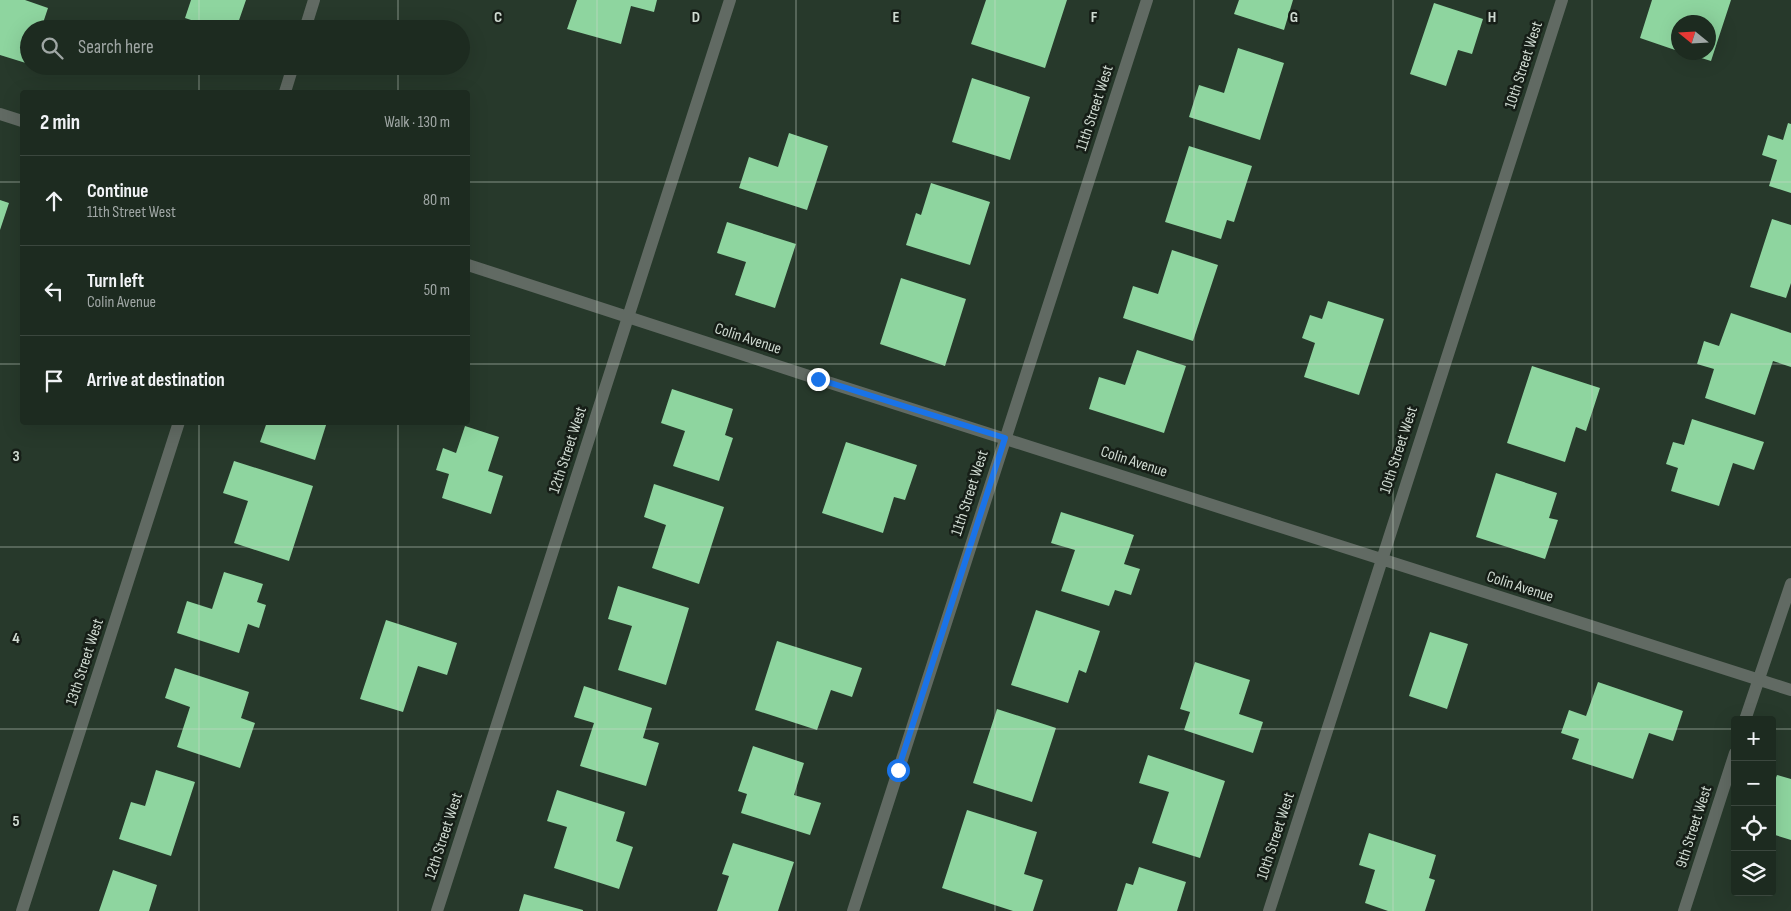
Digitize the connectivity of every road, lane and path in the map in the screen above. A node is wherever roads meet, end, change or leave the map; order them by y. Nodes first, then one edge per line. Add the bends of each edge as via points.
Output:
1 (314, 0) edge
2 (730, 0) edge
3 (1146, 0) edge
4 (1562, 0) edge
5 (308, 20) edge
6 (290, 75) edge
7 (286, 90) edge
8 (0, 114) edge
9 (20, 120) edge
10 (470, 267) edge
11 (628, 317) junction
12 (178, 425) edge
13 (1005, 438) junction
14 (1381, 560) junction
15 (1791, 584) edge
16 (1758, 680) junction
17 (1791, 690) edge
18 (1746, 716) edge
19 (1732, 761) edge
20 (22, 911) edge
21 (437, 911) edge
22 (852, 911) edge
23 (1269, 911) edge
24 (1684, 911) edge

1 - 5 street
2 - 11 street, 12th Street West
3 - 13 street, 11th Street West
4 - 14 street, 10th Street West
6 - 7 street
8 - 9 street
10 - 11 street, Colin Avenue
11 - 13 street, Colin Avenue
11 - 21 street, 12th Street West
12 - 20 street, 13th Street West
13 - 14 street, Colin Avenue
13 - 22 street, 11th Street West
14 - 16 street, Colin Avenue
14 - 23 street, 10th Street West
15 - 16 street
16 - 17 street, Colin Avenue
16 - 18 street
19 - 24 street, 9th Street West

